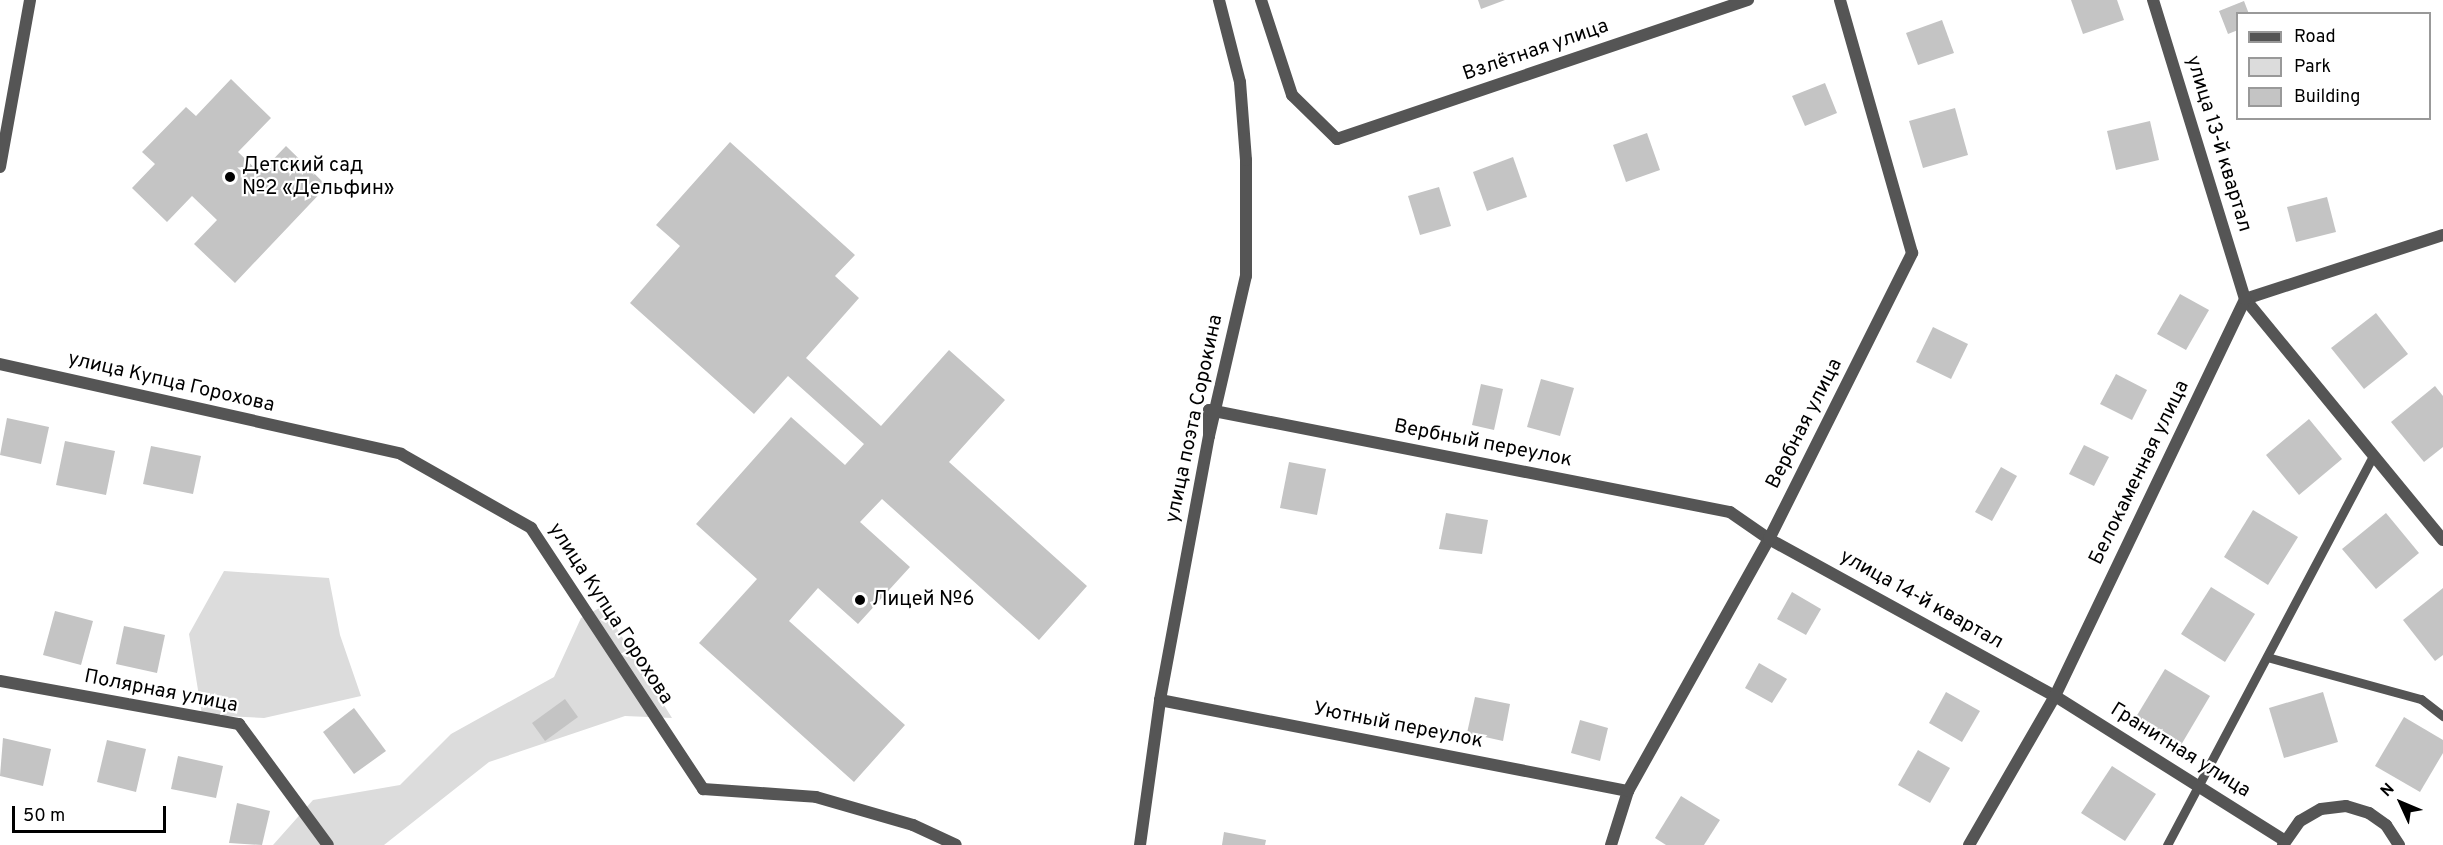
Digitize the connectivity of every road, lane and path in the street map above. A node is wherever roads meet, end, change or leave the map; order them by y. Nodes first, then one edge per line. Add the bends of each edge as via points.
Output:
1 (30, 0) edge
2 (1220, 0) edge
3 (1261, 0) edge
4 (1748, 0) edge
5 (1840, 0) edge
6 (2153, 0) edge
7 (0, 167) edge
8 (2443, 235) edge
9 (2245, 299) junction
10 (0, 364) edge
11 (1209, 436) junction
12 (2373, 456) junction
13 (1769, 539) junction
14 (2443, 540) edge
15 (2267, 657) junction
16 (0, 681) edge
17 (2055, 696) junction
18 (1160, 700) junction
19 (2443, 716) edge
20 (2199, 786) junction
21 (1628, 791) junction
22 (2284, 842) edge
23 (328, 845) edge
24 (956, 845) edge
25 (1140, 845) edge
26 (1611, 845) edge
27 (1969, 845) edge
28 (2168, 845) edge
29 (2399, 845) edge

1 - 7 street
2 - 11 street, улица поэта Сорокина via 1240,82 1246,160 1246,276
3 - 4 street, Взлётная улица via 1292,95 1337,140
5 - 13 street, Вербная улица via 1912,253
6 - 9 street, улица 13-й квартал
8 - 9 street
9 - 12 street
9 - 17 street, Белокаменная улица
10 - 24 street, улица Купца Горохова via 400,454 531,528 703,789 816,797 913,825
11 - 13 street, Вербный переулок via 1209,410 1730,512
11 - 18 street, улица поэта Сорокина
12 - 14 street
12 - 15 lane
13 - 17 street, улица 14-й квартал
13 - 21 street, Вербная улица
15 - 19 lane via 2421,699
15 - 20 lane
16 - 23 street, Полярная улица via 239,724
17 - 20 street, Гранитная улица
17 - 27 street, Белокаменная улица
18 - 21 street, Уютный переулок
18 - 25 street, улица поэта Сорокина
20 - 22 street, Гранитная улица
20 - 28 lane
21 - 26 street, Вербная улица
22 - 29 street, Гранитная улица via 2300,821 2321,809 2346,806 2378,819

